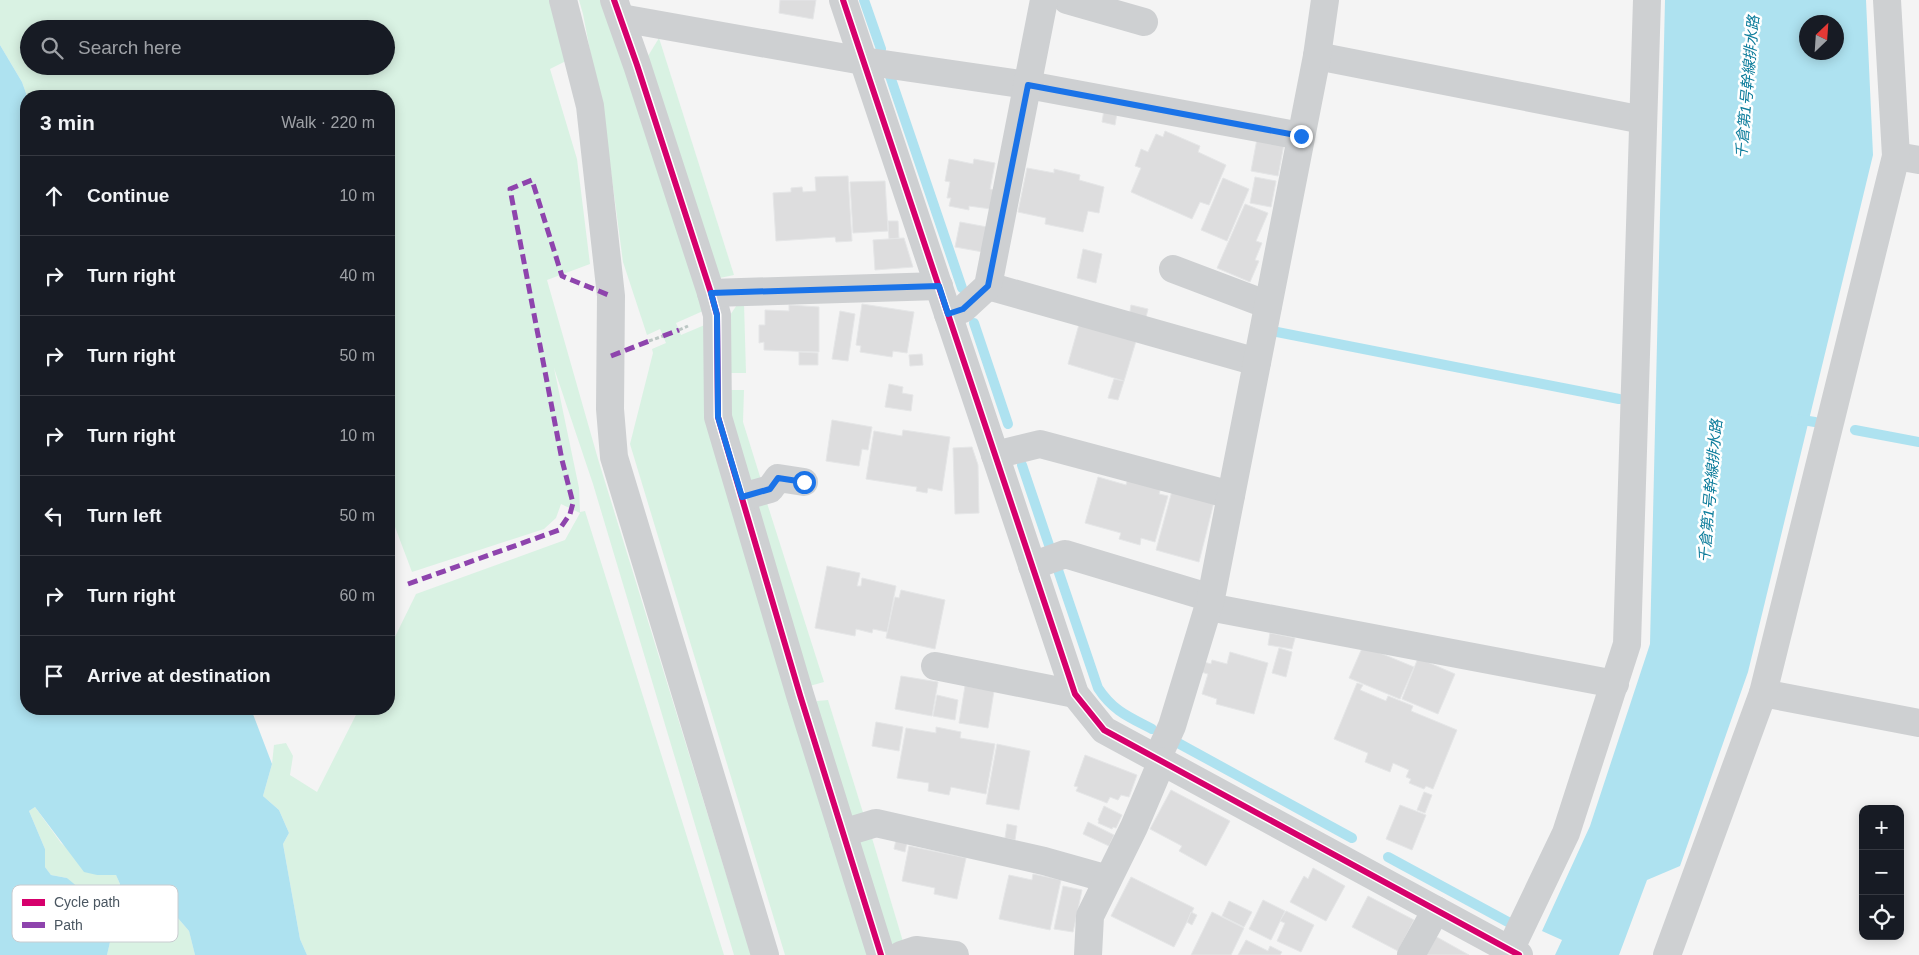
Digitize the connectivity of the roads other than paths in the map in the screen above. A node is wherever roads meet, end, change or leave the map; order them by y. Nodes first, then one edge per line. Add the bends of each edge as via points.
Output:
1 (563, 0) edge
2 (843, 0) edge
3 (1044, 0) edge
4 (1067, 0) edge
5 (1326, 0) edge
6 (1647, 0) edge
7 (1887, 0) edge
8 (618, 9) edge
9 (1144, 22) dead end
10 (1317, 56) junction
11 (863, 61) junction
12 (1028, 85) junction
13 (1643, 120) junction
14 (1301, 136) junction
15 (1908, 158) edge
16 (1172, 269) dead end
17 (939, 286) junction
18 (988, 286) junction
19 (711, 293) junction
20 (1268, 305) junction
21 (948, 314) junction
22 (1257, 362) junction
23 (995, 455) junction
24 (804, 482) dead end
25 (1231, 496) junction
26 (742, 497) junction
27 (1032, 566) junction
28 (1210, 602) junction
29 (935, 666) dead end
30 (1615, 684) junction
31 (1763, 692) junction
32 (1075, 694) junction
33 (1919, 723) edge
34 (1159, 760) junction
35 (843, 833) junction
36 (1108, 879) junction
37 (1436, 910) junction
38 (1506, 951) edge
39 (765, 955) edge
40 (881, 955) edge
41 (901, 955) edge
42 (955, 955) edge
43 (1088, 955) edge
44 (1411, 955) edge
45 (1667, 955) edge

1 - 39 street via 591,116 611,296 610,409 614,457
2 - 11 street
3 - 12 street
4 - 9 street
5 - 10 street
6 - 13 street
7 - 15 street
8 - 11 street
8 - 19 street
10 - 13 street
10 - 14 street
11 - 12 street
11 - 17 street
12 - 14 street
12 - 18 street
13 - 30 street via 1627,644
14 - 20 street
15 - 31 street
16 - 20 street
17 - 19 street
17 - 21 street
18 - 21 street via 963,309
18 - 22 street
19 - 26 street via 717,315 718,417
20 - 22 street
21 - 23 street
22 - 25 street
23 - 25 street via 1040,444
23 - 27 street
24 - 26 street via 778,478 770,489
25 - 28 street
26 - 35 street
27 - 28 street via 1065,554
27 - 32 street
28 - 30 street
28 - 34 street
29 - 32 street
30 - 38 street via 1566,833
31 - 33 street
31 - 45 street
32 - 34 street via 1104,730
34 - 36 street via 1134,827
34 - 37 street
35 - 36 street via 876,823
35 - 40 street
36 - 43 street via 1090,916
37 - 38 street
37 - 44 street
41 - 42 street via 916,950

